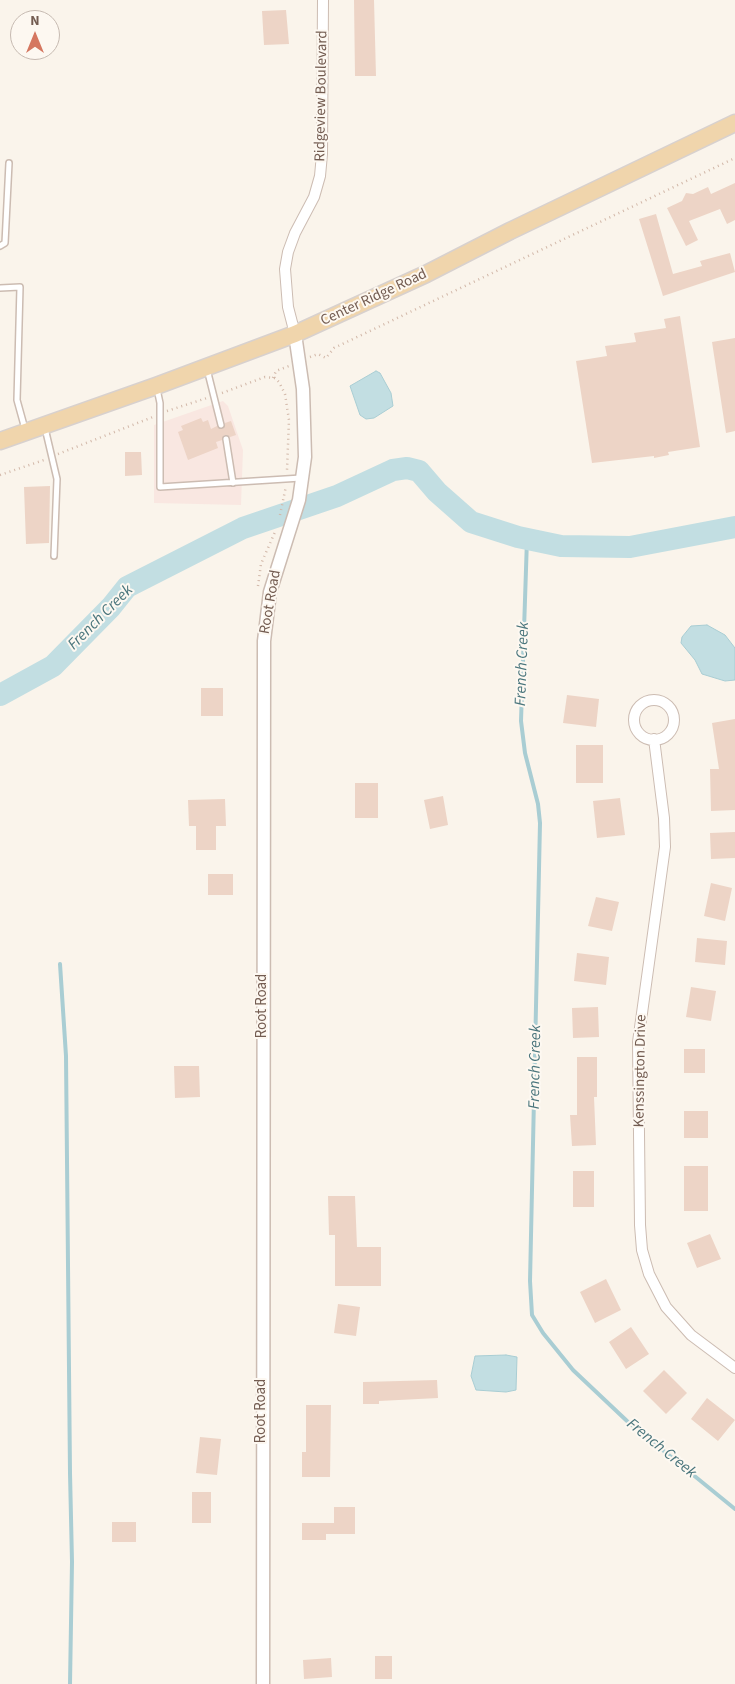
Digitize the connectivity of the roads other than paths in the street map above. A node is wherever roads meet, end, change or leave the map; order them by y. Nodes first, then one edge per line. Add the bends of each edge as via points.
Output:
1 (324, 0) edge
2 (735, 123) edge
3 (9, 163) dead end
4 (0, 246) edge
5 (0, 288) edge
6 (295, 334) junction
7 (207, 368) junction
8 (156, 386) junction
9 (44, 424) junction
10 (221, 425) dead end
11 (26, 432) junction
12 (226, 438) dead end
13 (0, 441) edge
14 (302, 478) junction
15 (233, 483) junction
16 (54, 556) dead end
17 (654, 739) dead end
18 (735, 1368) edge
19 (263, 1684) edge

1 - 6 street, Ridgeview Boulevard via 320,176 314,197 295,233 285,269 288,307
2 - 6 main road, Center Ridge Road via 426,274
3 - 4 lane via 5,243
5 - 11 lane via 20,287 17,400
6 - 7 main road, Center Ridge Road
6 - 14 street, Root Road via 304,404
7 - 8 main road, Center Ridge Road
7 - 10 lane
8 - 9 main road, Center Ridge Road
8 - 15 lane via 160,414 160,487
9 - 11 main road, Center Ridge Road
9 - 16 lane via 57,479
11 - 13 main road, Center Ridge Road
12 - 15 lane
14 - 15 lane
14 - 19 street, Root Road via 292,524 270,592 264,641
17 - 18 street, Kenssington Drive via 665,847 639,1026 640,1238 648,1274 666,1307 691,1335

